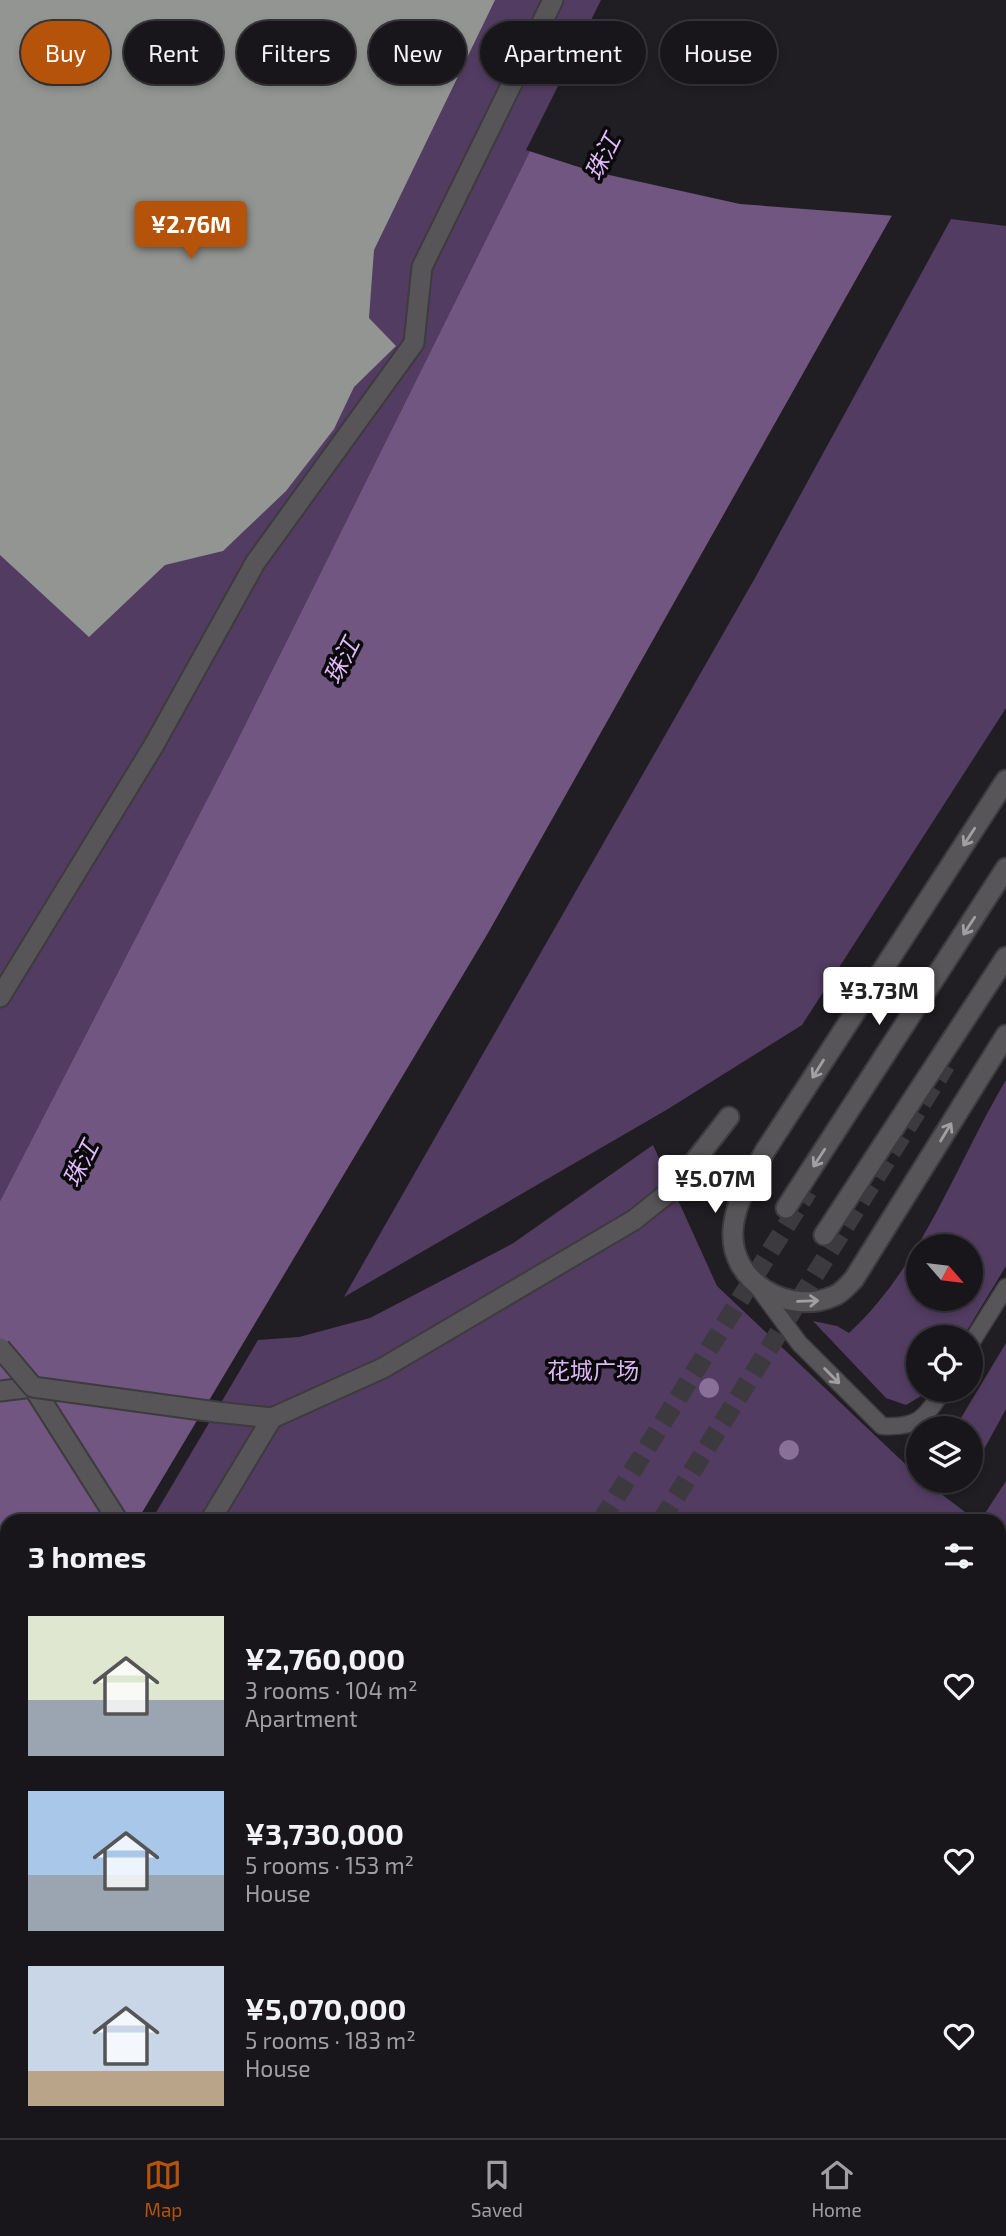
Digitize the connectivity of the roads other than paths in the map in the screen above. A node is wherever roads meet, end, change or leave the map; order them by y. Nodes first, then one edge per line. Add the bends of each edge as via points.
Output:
1 (553, 0) edge
2 (1006, 780) edge
3 (1006, 869) edge
4 (1006, 957) edge
5 (0, 997) edge
6 (1006, 1035) edge
7 (729, 1117) dead end
8 (786, 1208) dead end
9 (824, 1235) dead end
10 (757, 1286) junction
11 (1006, 1287) edge
12 (982, 1325) edge
13 (0, 1348) edge
14 (33, 1387) junction
15 (0, 1391) edge
16 (935, 1402) edge
17 (272, 1418) junction
18 (114, 1514) edge
19 (214, 1514) edge

1 - 5 street via 422,267 414,343 255,564 154,745
2 -> 10 street via 765,1151 744,1192 732,1232 735,1253
3 -> 8 street
4 - 9 street
10 -> 6 street via 777,1297 817,1302 836,1295 854,1279
7 - 17 street via 673,1189 634,1220 383,1368
10 -> 16 lane via 799,1343 881,1426 904,1427 927,1415
11 - 12 lane
13 - 14 street, bridge
14 - 15 street
14 - 17 street, bridge
14 - 18 street
17 - 19 street

